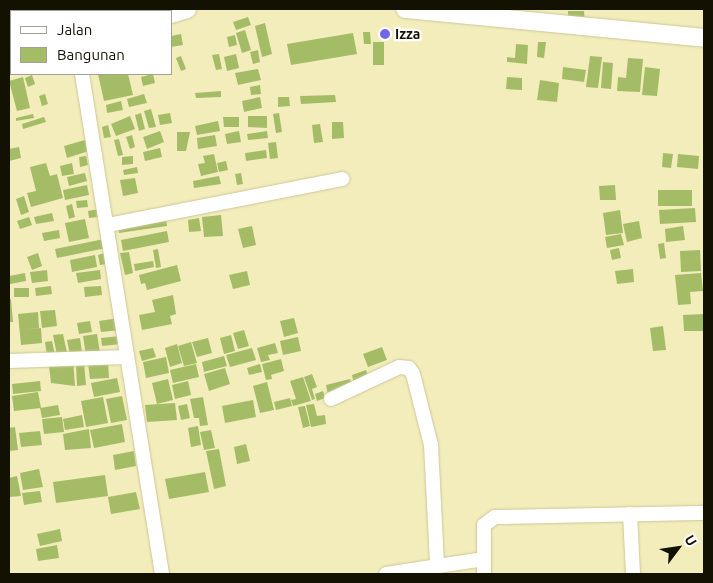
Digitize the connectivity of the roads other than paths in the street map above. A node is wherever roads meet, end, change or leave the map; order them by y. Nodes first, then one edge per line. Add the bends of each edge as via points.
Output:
1 (187, 9) edge
2 (405, 9) edge
3 (172, 14) edge
4 (704, 38) edge
5 (82, 75) edge
6 (342, 179) dead end
7 (108, 225) junction
8 (126, 357) junction
9 (9, 361) edge
10 (331, 399) dead end
11 (704, 512) edge
12 (630, 514) junction
13 (484, 559) junction
14 (438, 565) junction
15 (162, 574) edge
16 (386, 574) edge
17 (484, 574) edge
18 (633, 574) edge

1 - 3 street
2 - 4 street
5 - 7 street
6 - 7 street
7 - 8 street
8 - 9 street
8 - 15 street
10 - 14 street via 399,367 409,368 413,374 431,445
11 - 12 street
12 - 13 street via 495,517 484,525
12 - 18 street
13 - 14 street
13 - 17 street
14 - 16 street

